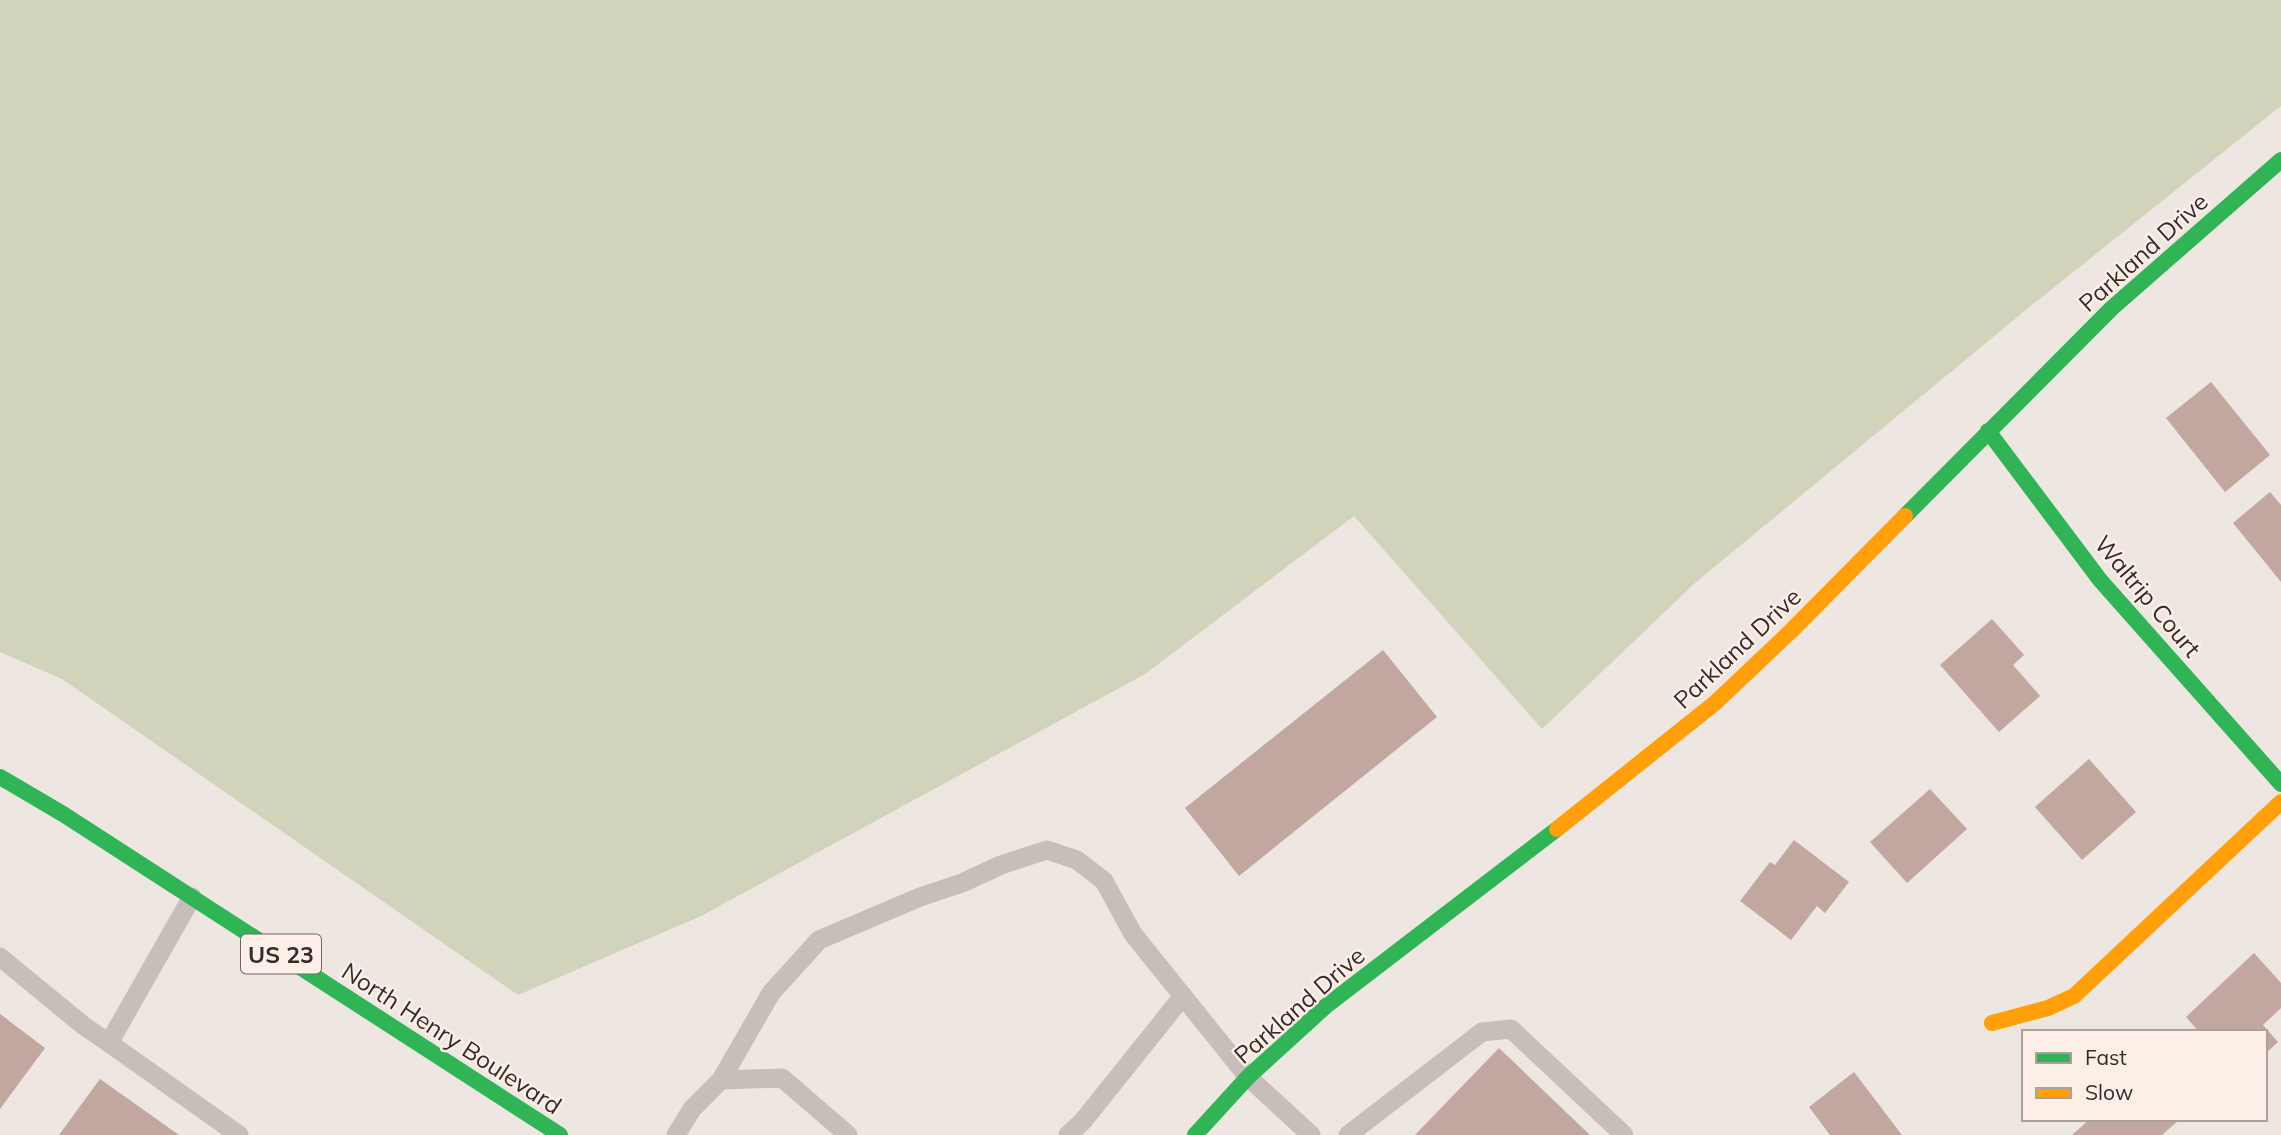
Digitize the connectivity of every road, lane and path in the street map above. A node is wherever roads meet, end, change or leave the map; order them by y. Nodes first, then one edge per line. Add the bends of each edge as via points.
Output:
1 (2281, 160) edge
2 (1988, 431) junction
3 (0, 777) edge
4 (2281, 784) edge
5 (2281, 802) edge
6 (192, 897) junction
7 (0, 957) edge
8 (1183, 996) junction
9 (1992, 1023) dead end
10 (109, 1043) junction
11 (1248, 1077) junction
12 (721, 1080) junction
13 (239, 1135) edge
14 (559, 1135) edge
15 (676, 1135) edge
16 (848, 1135) edge
17 (1068, 1135) edge
18 (1195, 1135) edge
19 (1311, 1135) edge
20 (1348, 1135) edge
21 (1624, 1135) edge

1 - 2 street, Parkland Drive via 2112,308
2 - 4 street, Waltrip Court via 2100,580
2 - 11 street, Parkland Drive via 1715,703 1326,1006
3 - 6 street, North Henry Boulevard / US 23
5 - 9 street via 2074,996
6 - 10 lane
6 - 14 street, North Henry Boulevard / US 23
7 - 10 lane
8 - 11 lane
8 - 12 lane via 1133,934 1104,881 1077,860 1047,850 819,940 771,993
8 - 17 lane
10 - 13 lane
11 - 18 street, Parkland Drive
11 - 19 lane
12 - 15 lane
12 - 16 lane via 782,1077
20 - 21 lane via 1482,1032 1511,1029

